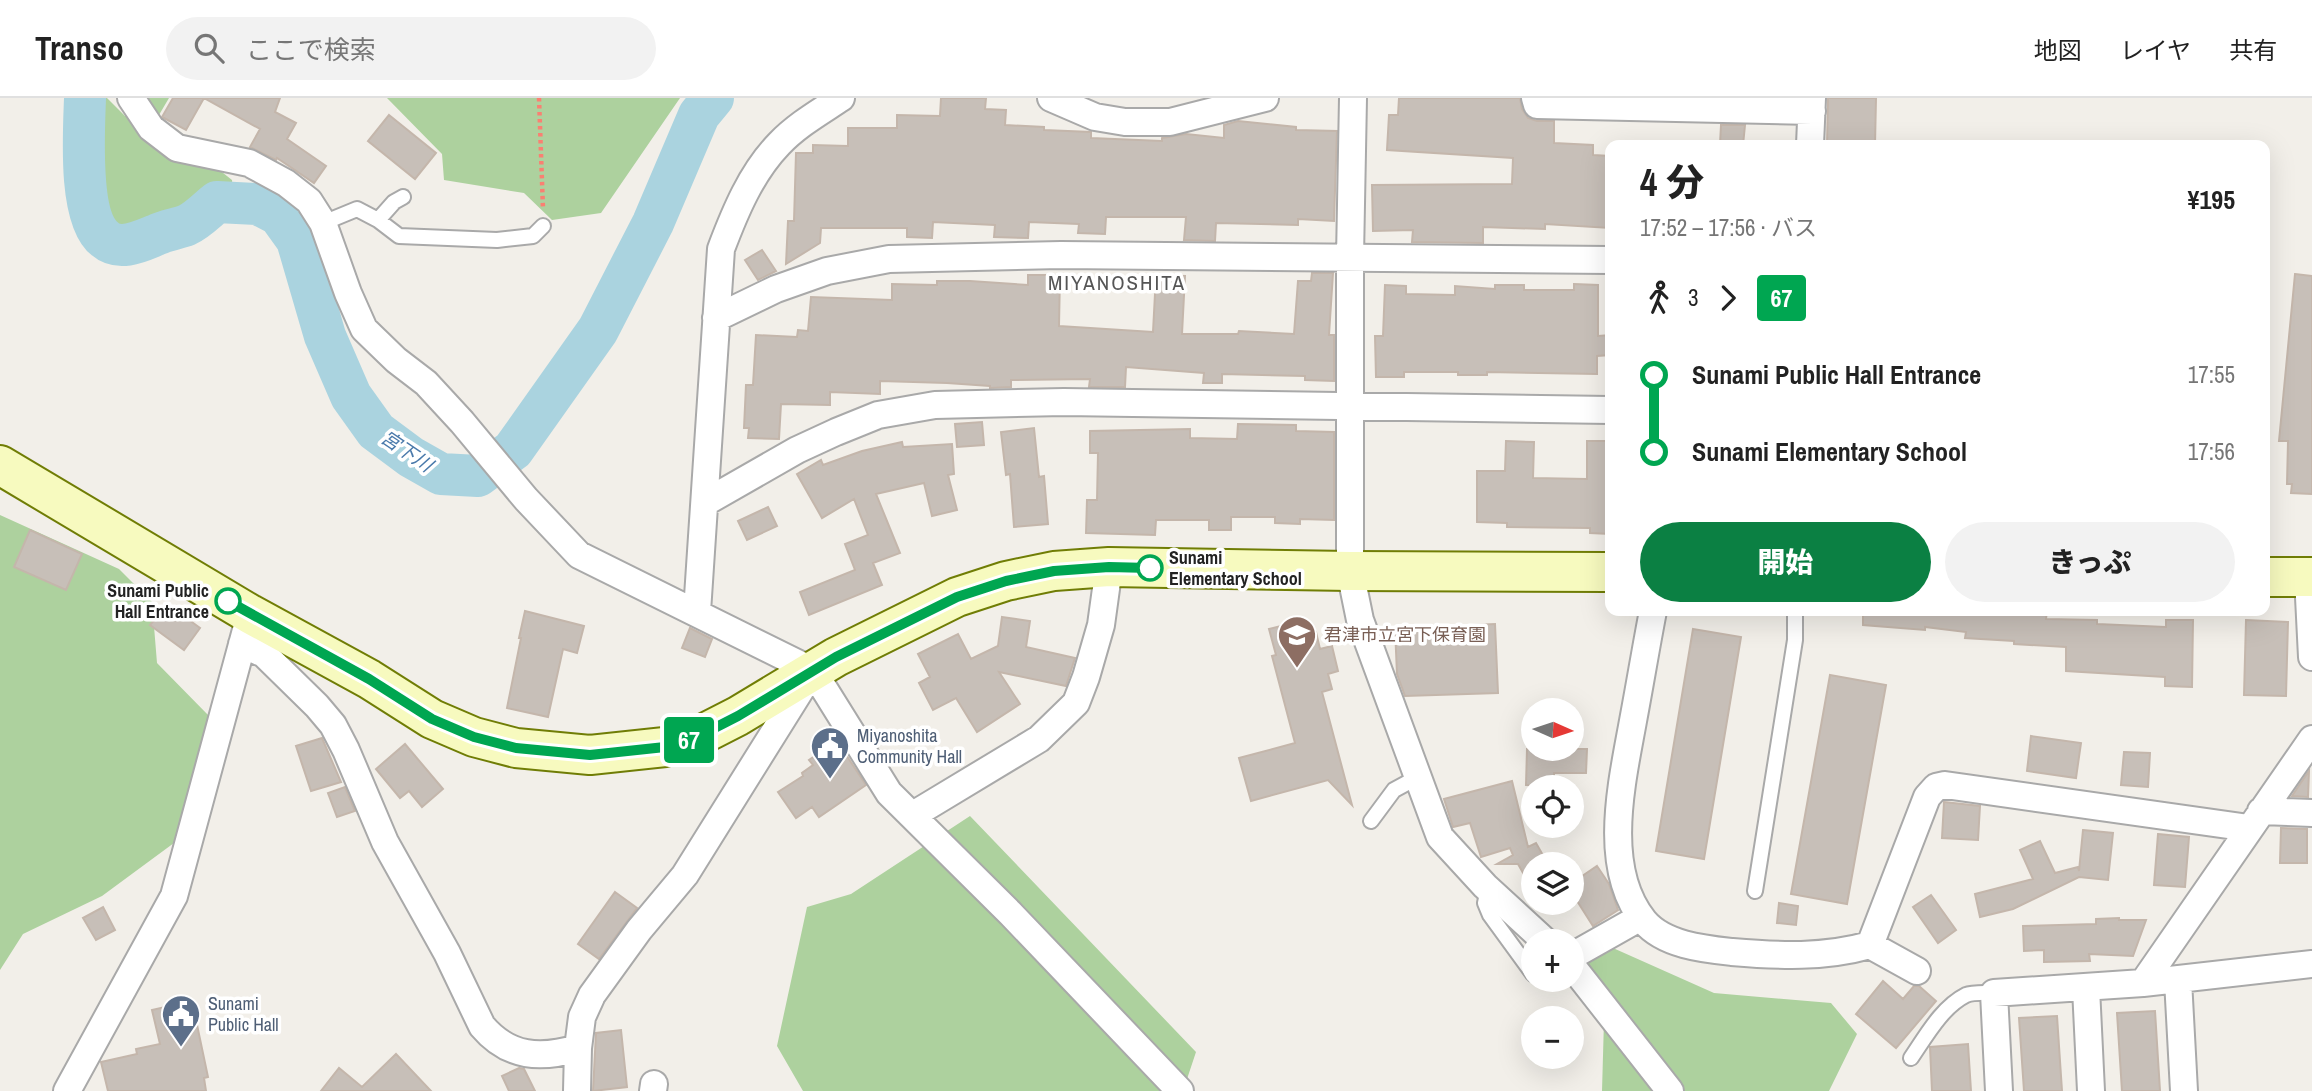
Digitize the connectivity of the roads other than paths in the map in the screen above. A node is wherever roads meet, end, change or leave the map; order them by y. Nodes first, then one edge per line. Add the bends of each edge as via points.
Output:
1 (131, 98) edge
2 (841, 98) edge
3 (1051, 98) edge
4 (1265, 98) edge
5 (1353, 98) edge
6 (1535, 98) edge
7 (1812, 104) edge
8 (1810, 140) edge
9 (403, 197) dead end
10 (378, 220) junction
11 (323, 223) junction
12 (543, 226) road end
13 (1350, 257) junction
14 (1605, 260) edge
15 (716, 318) junction
16 (1350, 407) junction
17 (1605, 411) edge
18 (0, 465) edge
19 (706, 502) junction
20 (1109, 567) junction
21 (1350, 571) junction
22 (1605, 572) edge
23 (2270, 577) edge
24 (2310, 577) edge
25 (697, 612) junction
26 (1652, 616) edge
27 (1795, 616) edge
28 (246, 629) junction
29 (2312, 657) edge
30 (813, 671) junction
31 (2312, 739) edge
32 (1418, 777) junction
33 (2312, 813) edge
34 (913, 816) junction
35 (2255, 819) junction
36 (1371, 821) dead end
37 (1488, 889) junction
38 (1755, 891) dead end
39 (1641, 917) junction
40 (1532, 929) edge
41 (1870, 945) junction
42 (1584, 949) edge
43 (1521, 957) edge
44 (2312, 964) edge
45 (1917, 971) dead end
46 (2178, 980) junction
47 (1584, 981) edge
48 (2143, 983) junction
49 (2086, 988) junction
50 (1994, 993) junction
51 (578, 1048) junction
52 (1912, 1058) dead end
53 (66, 1091) edge
54 (577, 1091) edge
55 (1180, 1091) edge
56 (1670, 1091) edge
57 (1999, 1091) edge
58 (2091, 1091) edge
59 (2184, 1091) edge

1 - 11 street via 151,128 177,148 263,169 309,201
2 - 15 street via 779,144 735,210 721,249
3 - 4 street via 1095,117 1125,122 1170,122
5 - 13 street
6 - 7 street via 1537,105
7 - 8 street
9 - 10 lane
10 - 11 lane via 357,209
10 - 12 lane via 399,236 497,240 533,236
11 - 25 street via 364,329 426,383 579,555
13 - 14 street
13 - 15 street via 889,258 827,271
13 - 16 street
15 - 19 street
16 - 17 street
16 - 19 street via 1064,402 935,405 878,415 836,432
16 - 21 street
18 - 28 street
19 - 25 street
20 - 21 street
20 - 30 street via 1054,571 957,597
20 - 34 street via 1101,625 1076,702 1039,739
21 - 22 street
21 - 32 street via 1360,620
23 - 24 street
24 - 29 street
25 - 30 street
26 - 39 street via 1618,802 1623,873 1629,898
27 - 38 lane via 1796,640
28 - 30 street via 369,679 432,719 474,737 516,748 590,755 665,747 695,738
28 - 51 street via 333,725 385,842 482,1026 510,1048 528,1055
28 - 53 street via 174,896
30 - 34 street via 889,793
30 - 51 street via 685,875 592,995 582,1017
31 - 35 street
32 - 36 lane via 1394,790
32 - 37 street via 1440,837
33 - 35 street
34 - 55 street
35 - 41 street via 1945,785 1927,797
35 - 48 street
37 - 40 street
37 - 43 lane via 1485,904 1490,915
39 - 41 street via 1668,938 1695,948 1803,956
39 - 42 street
41 - 45 street
44 - 46 street
46 - 48 street
46 - 59 street
47 - 56 street
48 - 49 street
49 - 50 street
49 - 58 street
50 - 52 lane via 1968,994 1950,1007
50 - 57 street
51 - 54 street

